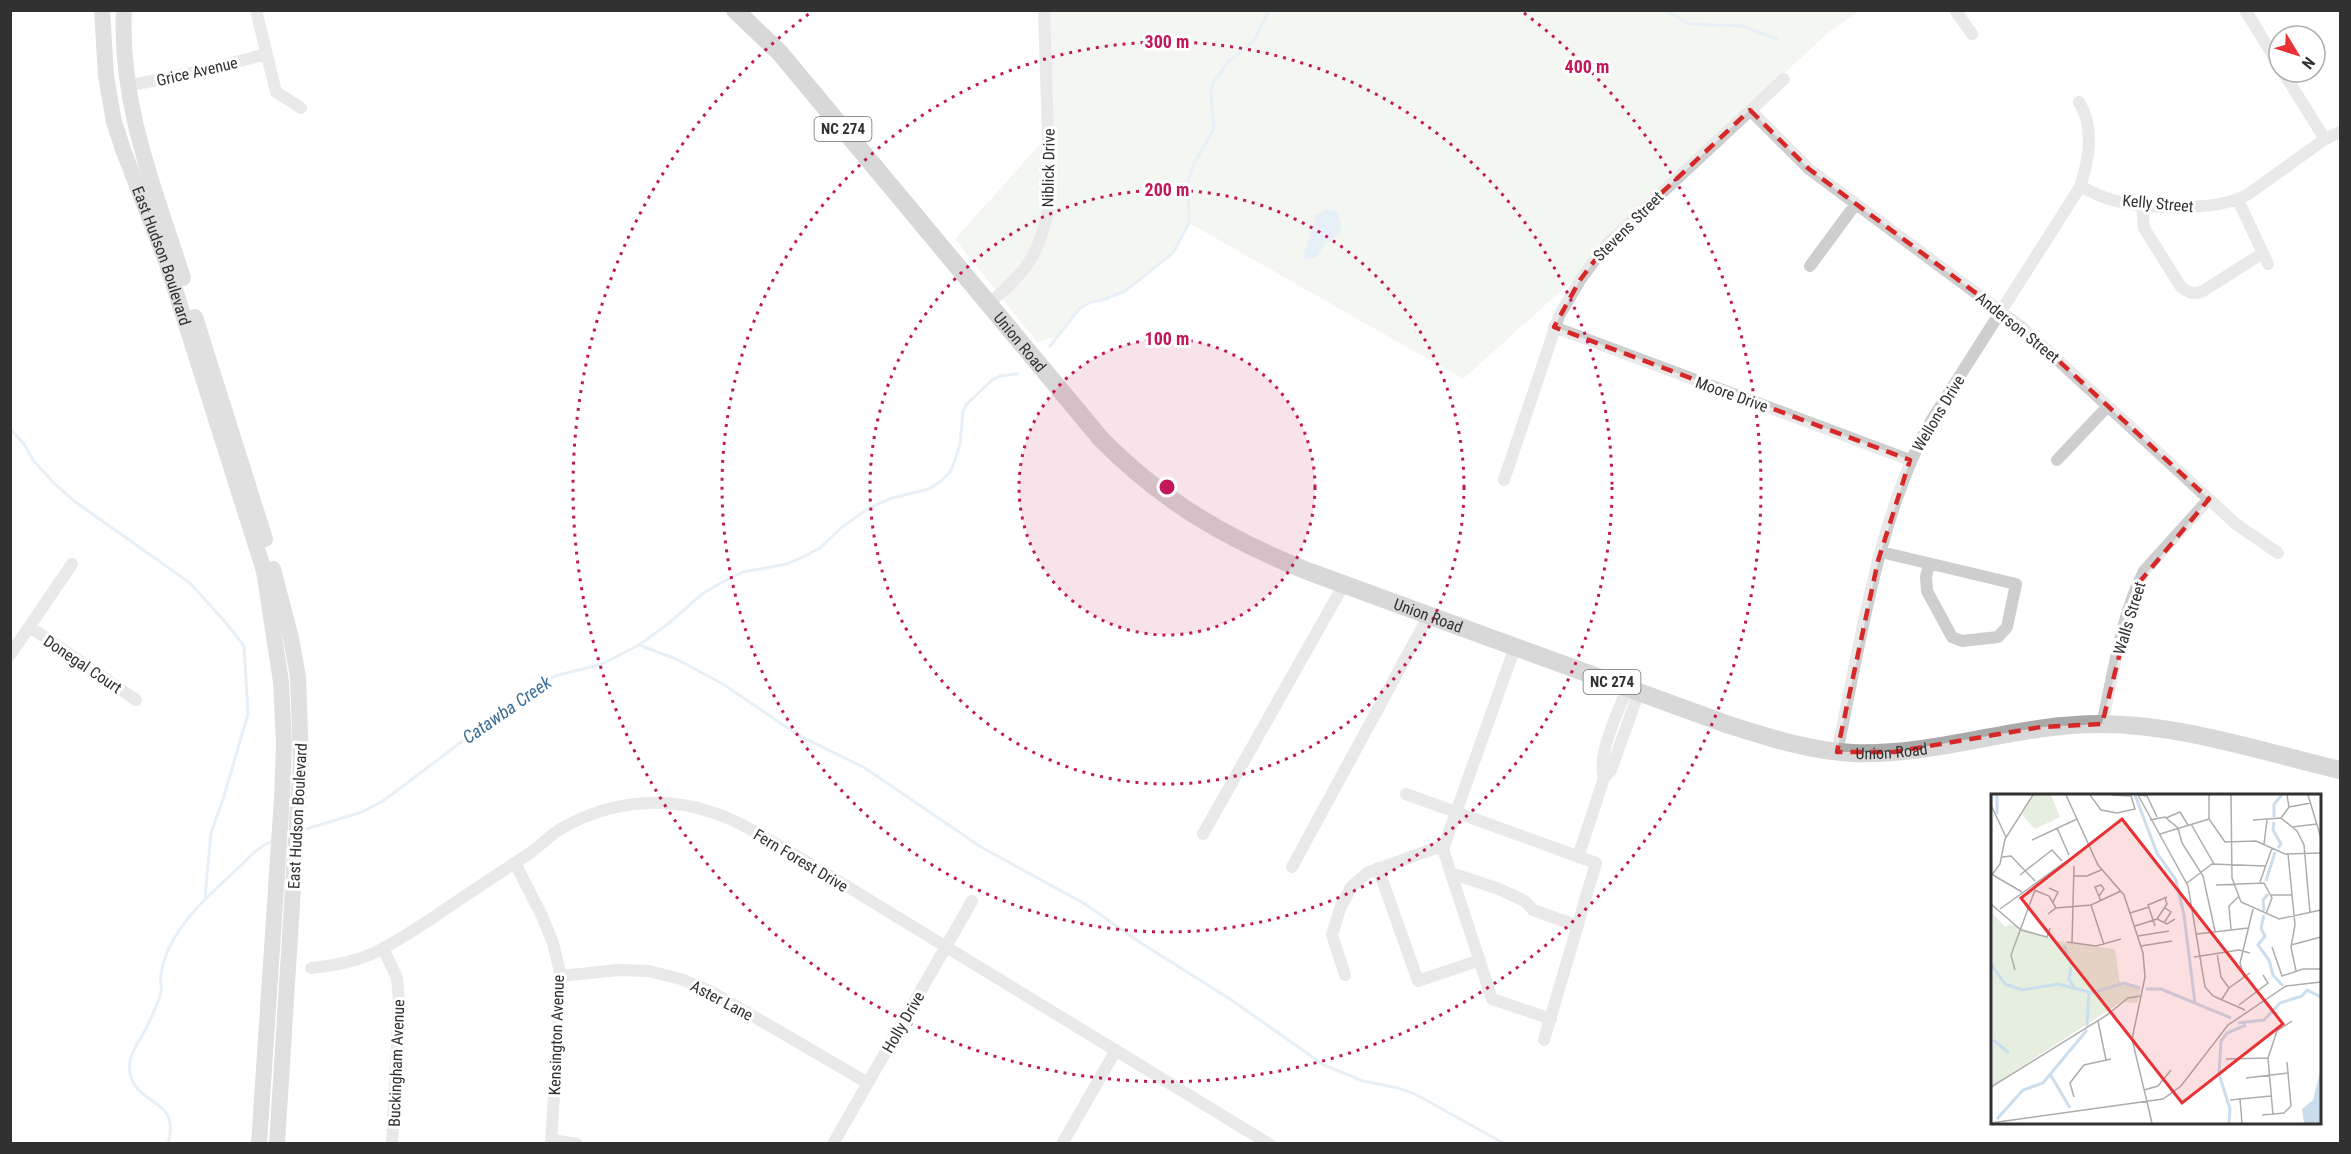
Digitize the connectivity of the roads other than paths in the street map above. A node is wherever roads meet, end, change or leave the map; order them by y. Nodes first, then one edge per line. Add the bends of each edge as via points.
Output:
1 (102, 10) edge
2 (124, 10) edge
3 (256, 10) edge
4 (735, 10) edge
5 (1044, 10) edge
6 (1955, 10) edge
7 (2245, 10) edge
8 (1972, 34) dead end
9 (2267, 46) edge
10 (266, 54) junction
11 (1784, 79) dead end
12 (2291, 84) edge
13 (127, 86) junction
14 (2079, 102) dead end
15 (301, 108) dead end
16 (1750, 110) junction
17 (2340, 132) edge
18 (2325, 139) junction
19 (2080, 187) junction
20 (2238, 200) junction
21 (2142, 204) junction
22 (1855, 205) junction
23 (1810, 266) dead end
24 (988, 304) junction
25 (2001, 310) junction
26 (1554, 327) junction
27 (2108, 406) junction
28 (1910, 460) junction
29 (2057, 460) dead end
30 (1504, 480) dead end
31 (246, 496) junction
32 (2209, 499) junction
33 (1881, 552) junction
34 (2278, 553) dead end
35 (72, 564) dead end
36 (1929, 564) junction
37 (1344, 584) junction
38 (1430, 615) junction
39 (30, 627) junction
40 (1515, 647) junction
41 (10, 655) edge
42 (1633, 690) junction
43 (136, 700) dead end
44 (2102, 724) junction
45 (1837, 752) junction
46 (2340, 770) edge
47 (1406, 794) dead end
48 (1456, 813) junction
49 (1203, 834) dead end
50 (1444, 845) junction
51 (1578, 857) junction
52 (515, 863) junction
53 (1292, 867) dead end
54 (1378, 868) junction
55 (1451, 873) junction
56 (972, 901) dead end
57 (1578, 926) junction
58 (946, 947) junction
59 (384, 950) junction
60 (1480, 960) junction
61 (311, 968) dead end
62 (1345, 975) dead end
63 (561, 976) junction
64 (1551, 1019) junction
65 (1544, 1040) dead end
66 (1116, 1050) junction
67 (868, 1083) junction
68 (551, 1142) edge
69 (259, 1143) edge
70 (277, 1143) edge
71 (392, 1143) edge
72 (577, 1143) edge
73 (833, 1143) edge
74 (1062, 1143) edge
75 (1269, 1143) edge

1 - 31 main road, East Hudson Boulevard via 106,76 114,122
2 - 13 main road, East Hudson Boulevard
3 - 10 street
4 - 24 main road, Union Road / NC 274 via 780,53
5 - 24 street, Niblick Drive via 1050,202 1044,231 1024,271
6 - 8 street
7 - 9 street
10 - 13 street, Grice Avenue
10 - 15 street via 276,92
11 - 16 street, Stevens Street
12 - 18 street
13 - 31 main road, East Hudson Boulevard via 144,158
14 - 19 street, Wellons Drive via 2085,112 2089,140
16 - 22 street, Anderson Street via 1809,169
16 - 26 street, Stevens Street via 1607,244 1580,280
17 - 18 street, Kelly Street
18 - 20 street, Kelly Street
19 - 21 street, Kelly Street via 2107,198
19 - 25 street, Wellons Drive
20 - 21 street, Kelly Street via 2210,207
20 - 21 street via 2265,259 2196,294 2181,287 2144,228
22 - 23 street
22 - 25 street, Anderson Street
24 - 37 main road, Union Road / NC 274 via 1074,410 1146,481 1222,532
25 - 27 street, Anderson Street
25 - 28 street, Wellons Drive
26 - 28 street, Moore Drive
26 - 30 street, Stevens Street
27 - 29 street
27 - 32 street, Anderson Street
28 - 33 street, Wellons Drive
31 - 69 main road, East Hudson Boulevard via 264,572 281,682 284,742
31 - 70 main road, East Hudson Boulevard via 291,638 301,720
32 - 34 street, Anderson Street
32 - 44 street, Walls Street via 2144,571 2137,585
33 - 36 street
33 - 45 street, Wellons Drive
35 - 39 street
36 - 36 street via 2016,584 2007,627 1998,637 1962,642 1952,637 1927,591
37 - 38 main road, Union Road / NC 274
37 - 49 street
38 - 40 main road, Union Road / NC 274
38 - 53 street
39 - 41 street
39 - 43 street, Donegal Court
40 - 42 main road, Union Road / NC 274
40 - 48 street
42 - 45 main road, Union Road / NC 274 via 1764,736
42 - 51 street via 1604,755 1604,778
44 - 45 main road, Union Road / NC 274 via 2041,727 1894,752
44 - 46 main road, Union Road / NC 274 via 2175,731
47 - 48 street
48 - 50 street
48 - 51 street
50 - 54 street
50 - 55 street
51 - 57 street via 1596,863
52 - 58 street, Fern Forest Drive via 557,832 600,812 646,802 694,807 738,823 794,854
52 - 59 street, Fern Forest Drive
52 - 63 street, Kensington Avenue via 542,915
54 - 60 street via 1418,981
54 - 62 street via 1351,887 1337,918 1332,935
55 - 57 street via 1499,889 1525,901 1533,910
55 - 60 street
56 - 58 street, Holly Drive
57 - 64 street
58 - 66 street, Fern Forest Drive
58 - 67 street, Holly Drive
59 - 61 street, Fern Forest Drive via 344,964
59 - 71 street, Buckingham Avenue via 397,978 399,1001
60 - 64 street via 1492,999
63 - 67 street, Aster Lane via 639,970 681,979 710,991
63 - 68 street, Kensington Avenue
64 - 65 street
66 - 74 street
66 - 75 street, Fern Forest Drive
67 - 73 street, Holly Drive
68 - 72 street

